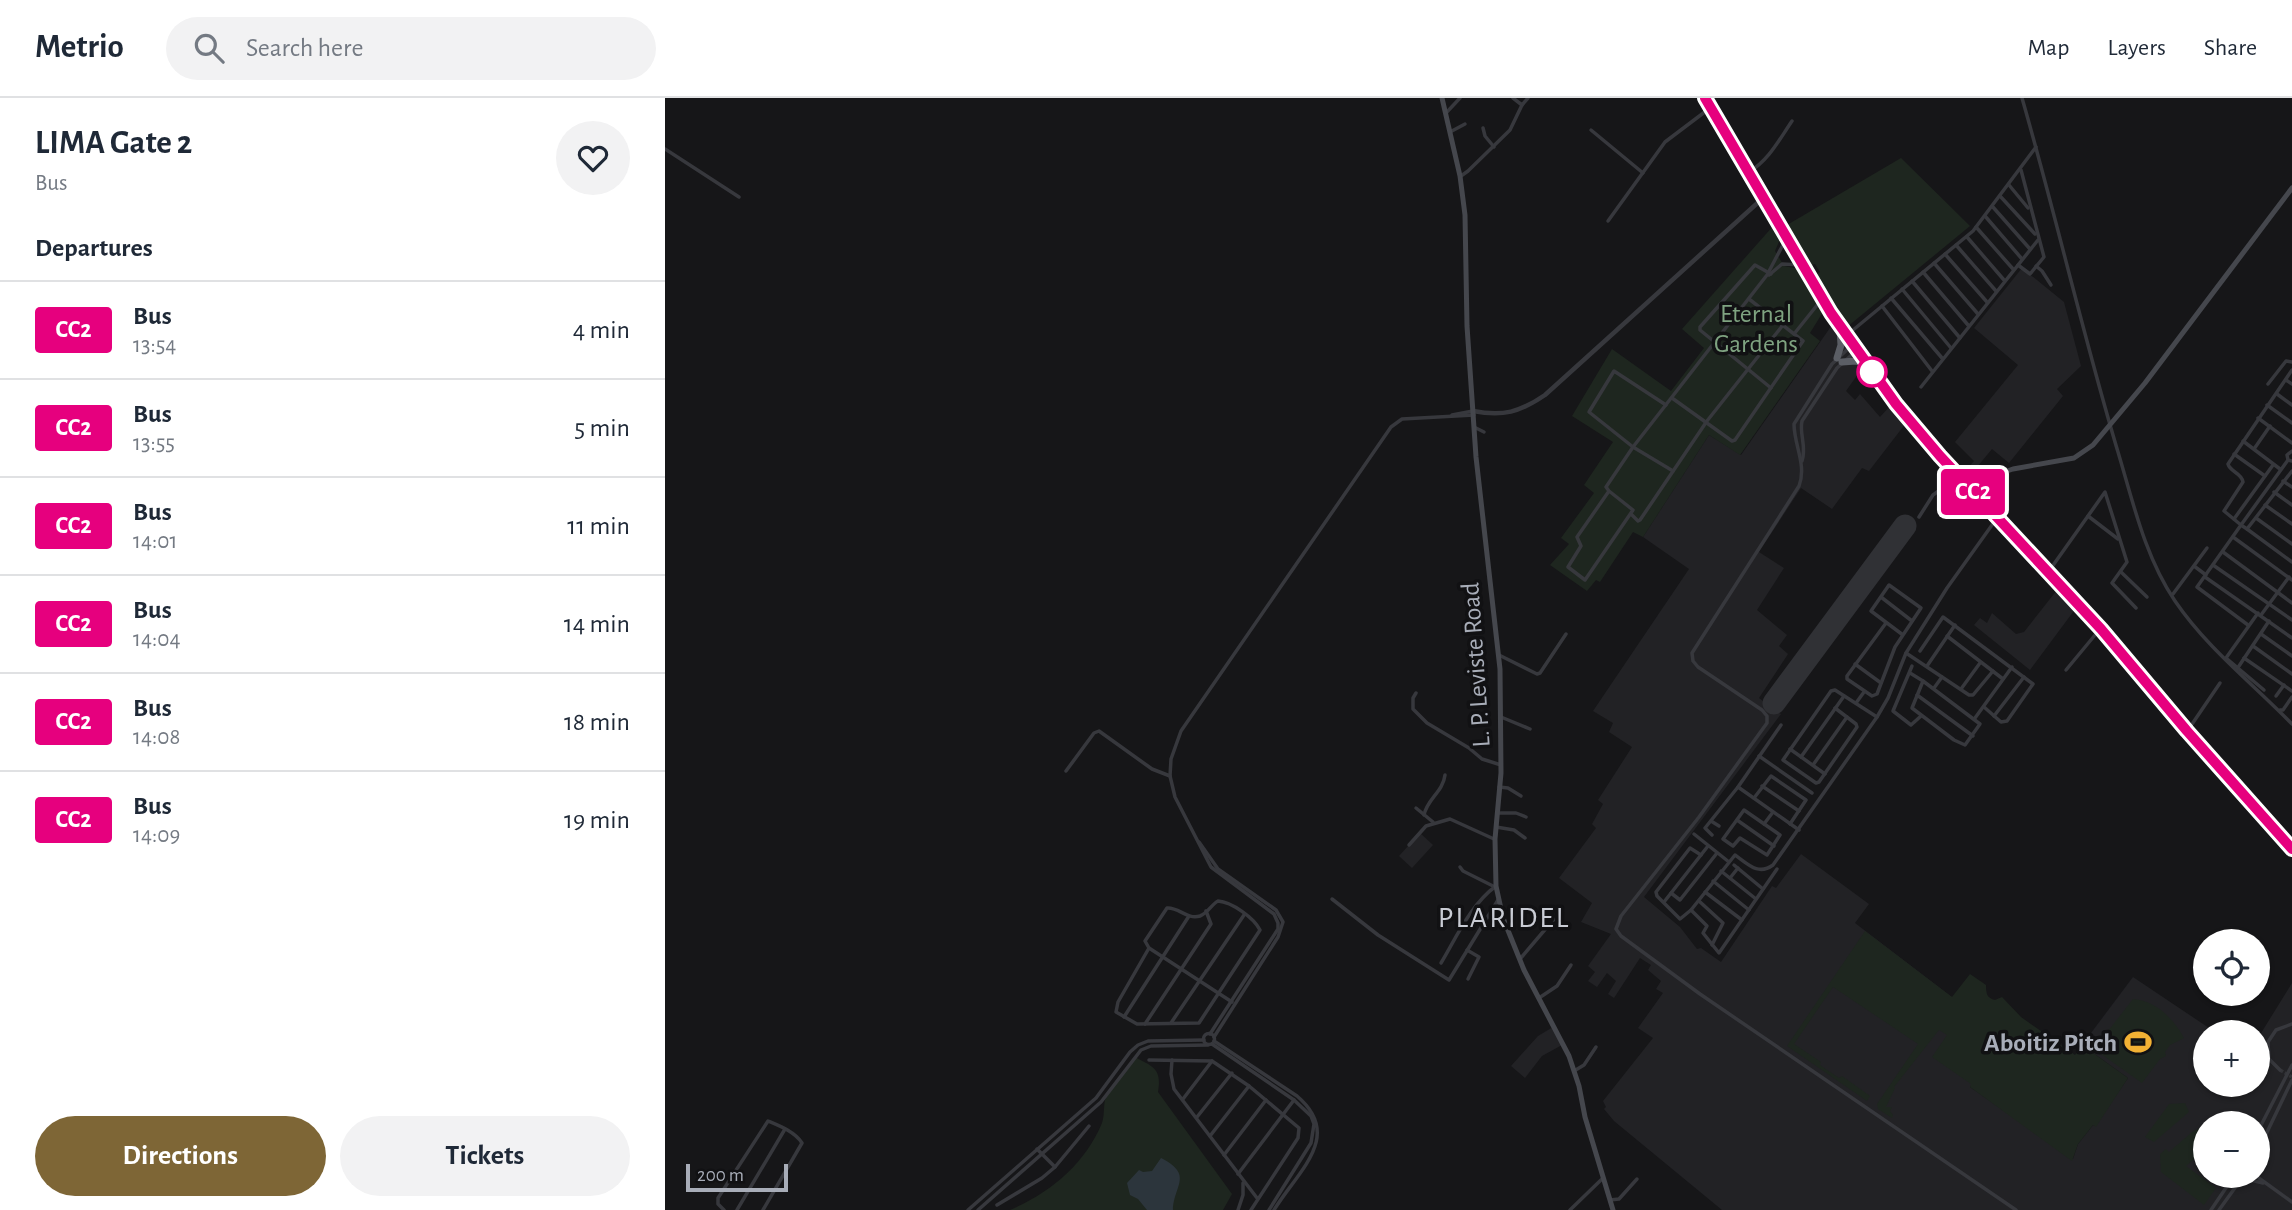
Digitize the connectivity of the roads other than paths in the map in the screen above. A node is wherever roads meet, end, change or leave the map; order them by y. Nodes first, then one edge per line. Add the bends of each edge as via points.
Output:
1 (1443, 98) edge
2 (1460, 98) edge
3 (1514, 98) edge
4 (1528, 98) edge
5 (1705, 98) edge
6 (2022, 98) edge
7 (1522, 105) junction
8 (1710, 108) junction
9 (1446, 113) junction
10 (1792, 121) dead end
11 (1465, 124) dead end
12 (1483, 128) dead end
13 (1591, 130) dead end
14 (1450, 132) junction
15 (1494, 147) junction
16 (2036, 147) junction
17 (665, 149) edge
18 (2020, 169) junction
19 (1748, 172) junction
20 (1643, 173) junction
21 (1459, 176) junction
22 (2008, 185) junction
23 (2292, 188) edge
24 (2000, 196) junction
25 (739, 197) dead end
26 (1763, 198) junction
27 (1992, 206) junction
28 (2030, 209) junction
29 (1985, 216) junction
30 (1608, 221) dead end
31 (1976, 227) junction
32 (1967, 236) junction
33 (1787, 237) junction
34 (2037, 238) junction
35 (1956, 245) junction
36 (2030, 249) junction
37 (1945, 254) junction
38 (1779, 255) junction
39 (2022, 259) junction
40 (1934, 263) junction
41 (1786, 264) junction
42 (1802, 265) junction
43 (2018, 265) junction
44 (2036, 266) junction
45 (2013, 269) junction
46 (1923, 272) junction
47 (1768, 274) junction
48 (2004, 280) junction
49 (1912, 281) junction
50 (2051, 285) dead end
51 (1902, 289) junction
52 (1996, 291) junction
53 (1891, 298) junction
54 (1749, 299) junction
55 (1987, 302) junction
56 (1818, 304) dead end
57 (1882, 306) junction
58 (1977, 314) junction
59 (1783, 324) junction
60 (1968, 325) junction
61 (1840, 328) junction
62 (1794, 334) junction
63 (1846, 336) junction
64 (1960, 338) junction
65 (1714, 342) junction
66 (1854, 348) junction
67 (1951, 348) junction
68 (1943, 359) junction
69 (1839, 360) junction
70 (2292, 362) edge
71 (1865, 363) junction
72 (1749, 368) junction
73 (2292, 370) edge
74 (1932, 371) junction
75 (2286, 380) junction
76 (2268, 384) dead end
77 (2292, 384) edge
78 (1921, 387) dead end
79 (1771, 388) junction
80 (2276, 393) junction
81 (1672, 398) junction
82 (1666, 405) junction
83 (2267, 405) junction
84 (2292, 405) edge
85 (1475, 413) junction
86 (2258, 418) junction
87 (1707, 421) junction
88 (2292, 423) edge
89 (2270, 426) junction
90 (1474, 427) junction
91 (2110, 427) junction
92 (1485, 432) dead end
93 (1803, 439) junction
94 (1796, 440) junction
95 (2243, 441) junction
96 (2291, 442) edge
97 (1633, 447) junction
98 (2253, 449) junction
99 (2292, 452) edge
100 (2234, 454) junction
101 (2290, 460) edge
102 (1801, 463) junction
103 (2273, 464) junction
104 (2281, 470) junction
105 (1673, 471) junction
106 (2292, 471) edge
107 (2265, 476) junction
108 (1959, 477) junction
109 (2283, 481) junction
110 (2292, 487) edge
111 (1609, 491) junction
112 (2274, 492) junction
113 (1975, 494) junction
114 (2266, 505) junction
115 (2292, 505) edge
116 (1631, 514) junction
117 (2088, 516) junction
118 (1919, 517) dead end
119 (1997, 518) junction
120 (2256, 518) junction
121 (2234, 520) junction
122 (2292, 524) edge
123 (2241, 525) junction
124 (2247, 530) junction
125 (2233, 537) junction
126 (2119, 540) junction
127 (2292, 544) edge
128 (2207, 548) dead end
129 (2222, 552) junction
130 (2292, 562) edge
131 (2213, 565) junction
132 (2194, 566) junction
133 (2121, 572) junction
134 (2048, 573) junction
135 (2205, 575) junction
136 (2290, 579) edge
137 (2278, 593) junction
138 (2173, 594) dead end
139 (1881, 597) junction
140 (2147, 597) dead end
141 (2292, 603) edge
142 (2269, 604) junction
143 (2136, 608) dead end
144 (2259, 614) junction
145 (2292, 620) edge
146 (1912, 621) junction
147 (2269, 621) junction
148 (1886, 623) junction
149 (1955, 625) junction
150 (2248, 625) junction
151 (2101, 629) junction
152 (1566, 634) dead end
153 (2261, 634) junction
154 (1903, 635) junction
155 (1947, 636) junction
156 (2292, 638) edge
157 (2253, 646) junction
158 (1920, 651) dead end
159 (1906, 653) junction
160 (1498, 654) junction
161 (2292, 656) edge
162 (2244, 658) junction
163 (1981, 662) junction
164 (1855, 664) junction
165 (1912, 666) dead end
166 (1927, 666) junction
167 (2012, 667) junction
168 (2237, 669) junction
169 (2066, 670) dead end
170 (1993, 671) junction
171 (1909, 673) junction
172 (2292, 674) edge
173 (1942, 677) junction
174 (2024, 677) junction
175 (2003, 679) junction
176 (1923, 681) junction
177 (2220, 682) dead end
178 (1881, 683) junction
179 (2284, 685) junction
180 (1934, 688) junction
181 (1961, 689) junction
182 (2265, 689) dead end
183 (2292, 691) edge
184 (1864, 692) junction
185 (1416, 693) dead end
186 (1917, 695) junction
187 (1844, 696) junction
188 (2276, 696) dead end
189 (2292, 697) edge
190 (1856, 703) junction
191 (2274, 705) dead end
192 (1984, 707) junction
193 (1835, 708) junction
194 (1921, 716) junction
195 (1994, 716) junction
196 (1501, 717) junction
197 (1847, 717) junction
198 (1877, 717) junction
199 (1975, 718) junction
200 (2292, 724) edge
201 (1781, 725) dead end
202 (1530, 729) dead end
203 (2187, 731) junction
204 (1973, 736) junction
205 (1790, 749) junction
206 (1759, 756) junction
207 (1801, 757) junction
208 (1501, 765) junction
209 (1813, 765) junction
210 (1066, 771) dead end
211 (1825, 774) junction
212 (1445, 775) dead end
213 (1170, 776) junction
214 (1499, 786) junction
215 (1762, 786) junction
216 (1739, 787) junction
217 (1812, 793) dead end
218 (1521, 796) dead end
219 (1754, 797) junction
220 (1727, 800) junction
221 (1735, 805) dead end
222 (1416, 808) dead end
223 (1719, 810) junction
224 (1773, 811) junction
225 (1799, 811) junction
226 (1497, 813) junction
227 (1424, 815) junction
228 (1726, 816) dead end
229 (1526, 817) dead end
230 (1737, 820) junction
231 (1711, 821) junction
232 (1433, 822) junction
233 (1765, 824) junction
234 (1790, 824) junction
235 (1719, 826) dead end
236 (1496, 827) junction
237 (1799, 830) junction
238 (1694, 834) dead end
239 (1711, 835) dead end
240 (1525, 838) dead end
241 (1495, 839) junction
242 (1197, 840) junction
243 (1409, 845) dead end
244 (1708, 846) junction
245 (1774, 846) junction
246 (2292, 849) edge
247 (1717, 853) junction
248 (1701, 855) junction
249 (1729, 862) junction
250 (1460, 867) dead end
251 (1777, 869) dead end
252 (1721, 871) junction
253 (1730, 878) junction
254 (1713, 881) junction
255 (1495, 887) junction
256 (1763, 888) junction
257 (1705, 892) junction
258 (1671, 893) junction
259 (1499, 898) junction
260 (1332, 899) dead end
261 (1756, 900) junction
262 (1698, 901) junction
263 (1664, 902) junction
264 (1749, 909) junction
265 (1691, 910) junction
266 (1206, 911) junction
267 (1244, 915) junction
268 (1189, 916) junction
269 (1554, 919) dead end
270 (1742, 920) junction
271 (1712, 944) junction
272 (1149, 948) junction
273 (1467, 950) junction
274 (1162, 957) junction
275 (1520, 959) junction
276 (1441, 963) dead end
277 (1571, 965) dead end
278 (1181, 969) junction
279 (1468, 979) dead end
280 (1200, 981) junction
281 (1218, 994) junction
282 (1539, 998) junction
283 (1231, 1001) junction
284 (1236, 1004) junction
285 (1123, 1017) junction
286 (1171, 1023) junction
287 (1145, 1024) junction
288 (2292, 1024) edge
289 (1204, 1040) junction
290 (1212, 1040) junction
291 (1596, 1047) dead end
292 (1149, 1060) dead end
293 (1173, 1060) junction
294 (1212, 1061) junction
295 (2292, 1065) edge
296 (2280, 1070) tunnel mouth
297 (1574, 1071) junction
298 (1232, 1073) junction
299 (2292, 1080) edge
300 (1249, 1086) junction
301 (1295, 1098) junction
302 (1183, 1099) junction
303 (1266, 1100) junction
304 (2268, 1111) edge
305 (1285, 1114) junction
306 (1197, 1117) junction
307 (2270, 1121) edge
308 (1089, 1125) dead end
309 (785, 1129) junction
310 (1210, 1136) junction
311 (1037, 1149) junction
312 (1042, 1153) junction
313 (1224, 1155) junction
314 (1055, 1167) junction
315 (1238, 1174) junction
316 (1604, 1177) junction
317 (1637, 1179) dead end
318 (1243, 1181) junction
319 (2228, 1188) edge
320 (2235, 1188) edge
321 (2270, 1188) edge
322 (1257, 1198) junction
323 (1610, 1200) junction
324 (2292, 1202) edge
325 (997, 1205) dead end
326 (724, 1210) edge
327 (737, 1210) edge
328 (763, 1210) edge
329 (968, 1210) edge
330 (978, 1210) edge
331 (1238, 1210) edge
332 (1251, 1210) edge
333 (1269, 1210) edge
334 (1274, 1210) edge
335 (1570, 1210) edge
336 (1612, 1210) edge
337 (2016, 1210) edge
338 (2211, 1210) edge
339 (2219, 1210) edge

1 - 9 main road, L. P. Leviste Road
2 - 9 street
3 - 7 street
4 - 7 street
5 - 8 highway
6 - 16 street
7 - 15 street via 1510,130
8 - 19 highway
8 - 20 street via 1665,142
9 - 14 main road, L. P. Leviste Road
10 - 19 street via 1762,164
11 - 14 street
12 - 15 street
13 - 20 street
14 - 21 main road, L. P. Leviste Road
15 - 21 street
16 - 18 street
16 - 91 street
17 - 25 street
18 - 22 street
18 - 28 street
19 - 26 highway
20 - 30 street
21 - 85 main road, L. P. Leviste Road
22 - 24 street
22 - 28 street
23 - 91 main road
24 - 27 street
24 - 34 street
26 - 33 highway
26 - 85 street via 1545,395 1512,413
27 - 29 street
27 - 36 street
28 - 34 street
29 - 31 street
29 - 39 street
31 - 32 street
31 - 45 street
32 - 35 street
32 - 48 street
33 - 38 street
33 - 42 highway
34 - 36 street
34 - 44 street via 2044,257
35 - 37 street
35 - 52 street
36 - 39 street
37 - 40 street
37 - 55 street
38 - 41 street
38 - 47 street
39 - 43 street
40 - 46 street
40 - 58 street
41 - 42 street
41 - 47 street
42 - 61 highway
43 - 44 street via 2029,274
43 - 45 street
44 - 50 street
45 - 48 street
46 - 49 street
46 - 60 street
47 - 54 street
47 - 65 street via 1755,265 1700,327
48 - 52 street
49 - 51 street
49 - 64 street
51 - 53 street
51 - 67 street
52 - 55 street
53 - 57 street
53 - 68 street
54 - 59 street
54 - 65 street
55 - 58 street
56 - 62 street
57 - 63 street
57 - 74 street
58 - 60 street
59 - 62 street
59 - 72 street
60 - 64 street
61 - 63 highway
61 - 69 highway
62 - 79 street via 1802,344
63 - 66 highway
64 - 67 street
65 - 72 street
65 - 81 street
66 - 69 street
66 - 69 street
66 - 71 highway
67 - 68 street
68 - 74 street
69 - 71 highway
69 - 93 street via 1802,421
69 - 94 street via 1794,424
70 - 76 street via 2286,361
71 - 108 highway
72 - 79 street
72 - 87 street
73 - 75 street
74 - 78 street
75 - 77 street
75 - 80 street
79 - 87 street via 1734,441
80 - 83 street
80 - 84 street
81 - 82 street
81 - 87 street
82 - 97 street
82 - 97 street via 1614,371 1589,412
83 - 86 street
83 - 88 street
85 - 90 main road, L. P. Leviste Road
85 - 213 street via 1402,419 1387,432 1181,731
86 - 89 street
86 - 95 street
87 - 105 street
89 - 96 street
89 - 98 street
90 - 92 street
90 - 160 main road, L. P. Leviste Road
91 - 113 main road via 2074,458 2013,469
91 - 200 street via 2154,564 2173,599 2199,634
93 - 94 street
93 - 102 street
94 - 102 street
95 - 98 street
95 - 100 street
97 - 105 street
97 - 111 street via 1606,486
98 - 103 street
99 - 101 street via 2287,454
100 - 107 street
100 - 121 street via 2228,466 2243,482 2224,511
101 - 104 street
102 - 337 street via 1799,486 1692,653 1698,667 1762,710 1767,723 1621,916 1616,929 1700,995
103 - 104 street
103 - 107 street
104 - 123 street
105 - 116 street via 1640,520
106 - 109 street
107 - 121 street
108 - 113 highway
108 - 118 street via 1933,495
109 - 110 street
109 - 112 street
111 - 116 street via 1632,508
111 - 116 street via 1577,537 1581,546 1569,570 1587,579
112 - 114 street
112 - 115 street
113 - 119 highway
114 - 120 street
114 - 122 street
117 - 126 street
117 - 126 street via 2105,492
117 - 134 street
119 - 134 highway
119 - 159 street
120 - 124 street
120 - 127 street
121 - 123 street
123 - 124 street
123 - 125 street
124 - 130 street
125 - 129 street
125 - 136 street
126 - 133 street via 2127,562
128 - 132 street
129 - 131 street
129 - 137 street
131 - 135 street
131 - 142 street
132 - 135 street
132 - 138 street
133 - 140 street
133 - 143 street via 2112,583
134 - 151 highway
135 - 144 street
135 - 150 street via 2198,589
136 - 137 street
137 - 141 street
137 - 142 street
139 - 146 street
139 - 146 street via 1891,586 1919,606
139 - 148 street via 1871,611
142 - 144 street
142 - 145 street
144 - 147 street
144 - 150 street
146 - 154 street
147 - 153 street
147 - 156 street
148 - 154 street
148 - 164 street
149 - 155 street
149 - 158 street via 1941,618
149 - 167 street
150 - 168 street via 2226,657
151 - 169 street
151 - 203 highway
152 - 160 street via 1537,674
153 - 157 street
153 - 161 street
154 - 178 street
155 - 163 street
155 - 166 street
157 - 162 street
157 - 172 street
159 - 166 street
159 - 198 street
160 - 196 main road, L. P. Leviste Road
162 - 168 street
162 - 179 street
163 - 170 street
163 - 181 street
164 - 178 street
164 - 184 street via 1847,679
165 - 171 street
166 - 173 street
167 - 174 street
167 - 175 street
168 - 182 street
170 - 175 street
170 - 181 street via 1973,695
171 - 176 street
171 - 194 street via 1893,711 1912,725
173 - 180 street
173 - 181 street
174 - 195 street
174 - 195 street via 2032,688 2007,722
175 - 192 street
176 - 180 street
176 - 186 street
177 - 203 street
178 - 184 street via 1875,696
179 - 183 street
179 - 188 street
180 - 199 street
184 - 190 street
185 - 208 street via 1413,709 1427,723 1482,759
186 - 194 street via 1912,708
186 - 204 street
187 - 190 street
187 - 193 street
187 - 205 street via 1833,689
189 - 191 street via 2281,710
190 - 198 street
192 - 195 street
192 - 199 street
193 - 197 street
193 - 207 street
194 - 204 street via 1961,745
196 - 202 street
196 - 208 main road, L. P. Leviste Road
197 - 209 street
197 - 211 street via 1857,725
198 - 237 street
199 - 204 street via 1980,724
201 - 206 street
203 - 246 highway
205 - 207 street
205 - 211 street via 1784,761 1816,783
206 - 216 street
206 - 217 street
207 - 209 street
208 - 214 main road, L. P. Leviste Road
209 - 211 street
210 - 213 street via 1099,731 1152,769
212 - 227 street
213 - 242 street via 1175,797
214 - 218 street
214 - 226 main road, L. P. Leviste Road
215 - 219 street
215 - 225 street
215 - 225 street via 1770,776 1806,800
216 - 219 street
216 - 220 street
219 - 224 street
220 - 221 street
220 - 223 street
222 - 227 street
223 - 228 street
223 - 231 street
224 - 233 street
224 - 234 street
225 - 234 street
226 - 229 street
226 - 236 main road, L. P. Leviste Road
227 - 232 street
230 - 233 street via 1744,810
230 - 245 street
230 - 245 street via 1723,839 1733,846 1740,838 1766,856
231 - 235 street
231 - 239 street via 1705,830
232 - 241 street via 1450,819
232 - 243 street
233 - 245 street via 1780,835
234 - 237 street
236 - 240 street via 1514,830
236 - 241 main road, L. P. Leviste Road
237 - 249 street via 1769,869 1755,869 1735,855
238 - 244 street
241 - 255 main road, L. P. Leviste Road
242 - 283 street via 1217,873 1274,914 1278,923
242 - 284 street via 1218,869 1276,910 1283,922 1279,937
244 - 247 street
244 - 248 street
247 - 249 street
247 - 258 street via 1680,900
248 - 258 street
248 - 263 street via 1690,848 1656,892
249 - 252 street
250 - 255 street
251 - 256 street
252 - 253 street
252 - 254 street
253 - 256 street via 1736,866
253 - 261 street
254 - 257 street
254 - 264 street
255 - 259 main road, L. P. Leviste Road
255 - 276 street via 1467,920
256 - 261 street
257 - 262 street
257 - 270 street
258 - 263 street
259 - 273 street
259 - 275 main road, L. P. Leviste Road
260 - 273 street via 1449,979
261 - 264 street
262 - 265 street
262 - 271 street via 1723,923
263 - 265 street via 1680,919
264 - 270 street
265 - 271 street via 1707,926 1703,933
266 - 267 street via 1221,901
266 - 268 street
266 - 278 street via 1211,924
267 - 280 street
267 - 281 street via 1260,930
268 - 272 street via 1167,908 1146,941
268 - 274 street
269 - 275 street
270 - 271 street via 1720,953
272 - 274 street
272 - 285 street via 1118,1002 1115,1010
273 - 279 street via 1479,957
274 - 278 street
274 - 285 street
275 - 282 main road, L. P. Leviste Road
277 - 282 street via 1556,987
278 - 280 street
278 - 287 street
280 - 281 street
280 - 286 street
281 - 283 street
281 - 286 street via 1199,1023
282 - 297 main road, L. P. Leviste Road
283 - 284 street
283 - 290 street
284 - 290 street
285 - 287 street
286 - 287 street
288 - 296 street via 2277,1030 2267,1042 2269,1059
289 - 290 street
289 - 290 street
289 - 311 street via 1138,1045 1096,1098
290 - 301 street
290 - 312 street via 1145,1047 1101,1102
291 - 297 street
292 - 293 street
293 - 294 street
293 - 302 street via 1174,1089
294 - 298 street
294 - 302 street
295 - 304 street
297 - 316 main road, L. P. Leviste Road
298 - 300 street
298 - 306 street
299 - 307 street
300 - 303 street
300 - 310 street
301 - 305 street
301 - 333 street via 1311,1116 1314,1133
301 - 334 street via 1314,1114 1319,1134 1310,1157
302 - 306 street
303 - 305 street
303 - 313 street
305 - 315 street
305 - 322 street via 1300,1133
306 - 310 street
308 - 314 street
309 - 326 street via 764,1123 718,1198
309 - 327 street
309 - 328 street via 803,1143
310 - 313 street
311 - 312 street
311 - 329 street
312 - 314 street
312 - 330 street
313 - 315 street
314 - 325 street
315 - 318 street
316 - 323 main road, L. P. Leviste Road
316 - 335 street
317 - 323 street via 1619,1199
318 - 322 street
318 - 331 street
319 - 338 street
320 - 339 street
321 - 324 street
322 - 332 street
323 - 336 main road, L. P. Leviste Road

